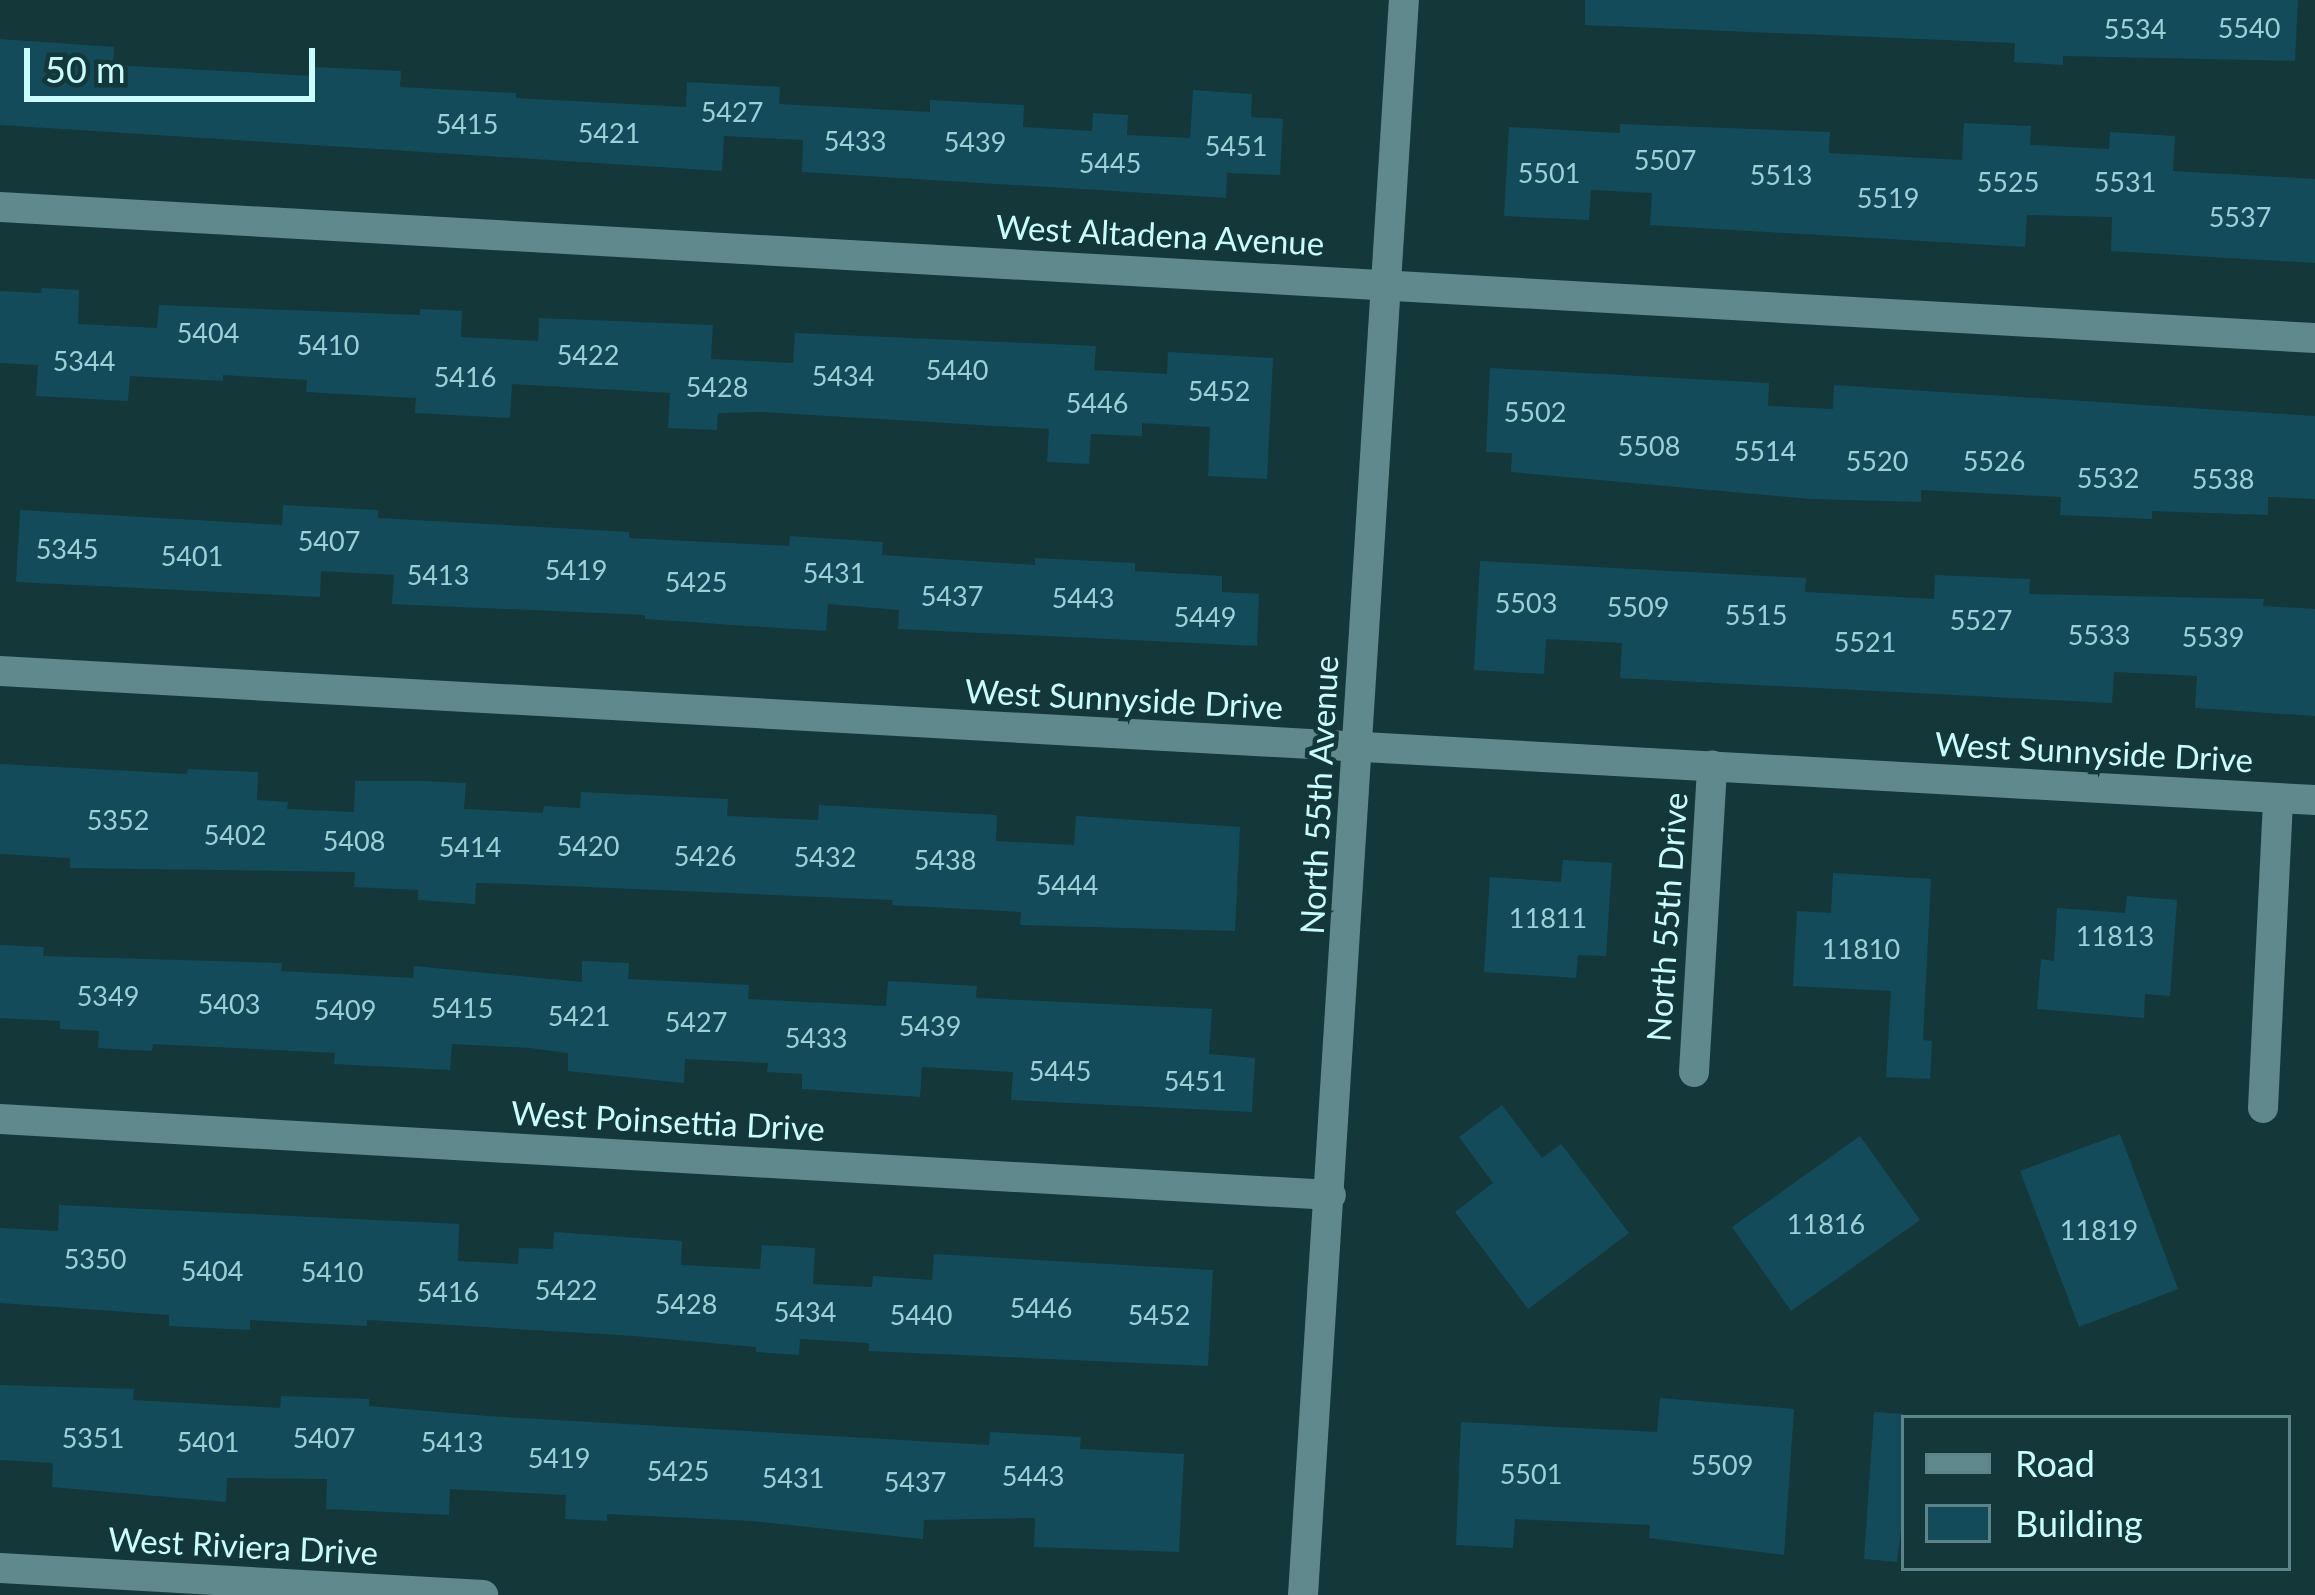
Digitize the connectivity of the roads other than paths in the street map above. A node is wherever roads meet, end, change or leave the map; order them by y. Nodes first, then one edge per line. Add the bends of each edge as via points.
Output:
1 (1404, 0) edge
2 (0, 207) edge
3 (1386, 284) junction
4 (2315, 338) edge
5 (0, 671) edge
6 (1357, 748) junction
7 (1712, 766) junction
8 (2278, 798) junction
9 (2315, 800) edge
10 (1694, 1072) dead end
11 (2263, 1108) dead end
12 (0, 1119) edge
13 (1331, 1195) junction
14 (0, 1568) edge
15 (482, 1595) edge
16 (1303, 1595) edge

1 - 3 street, North 55th Avenue
2 - 3 street, West Altadena Avenue
3 - 4 street, West Altadena Avenue
3 - 6 street, North 55th Avenue
5 - 6 street, West Sunnyside Drive
6 - 7 street, West Sunnyside Drive
6 - 13 street, North 55th Avenue
7 - 8 street, West Sunnyside Drive
7 - 10 street, North 55th Drive
8 - 9 street, West Sunnyside Drive
8 - 11 street
12 - 13 street, West Poinsettia Drive
13 - 16 street, North 55th Avenue
14 - 15 street, West Riviera Drive

